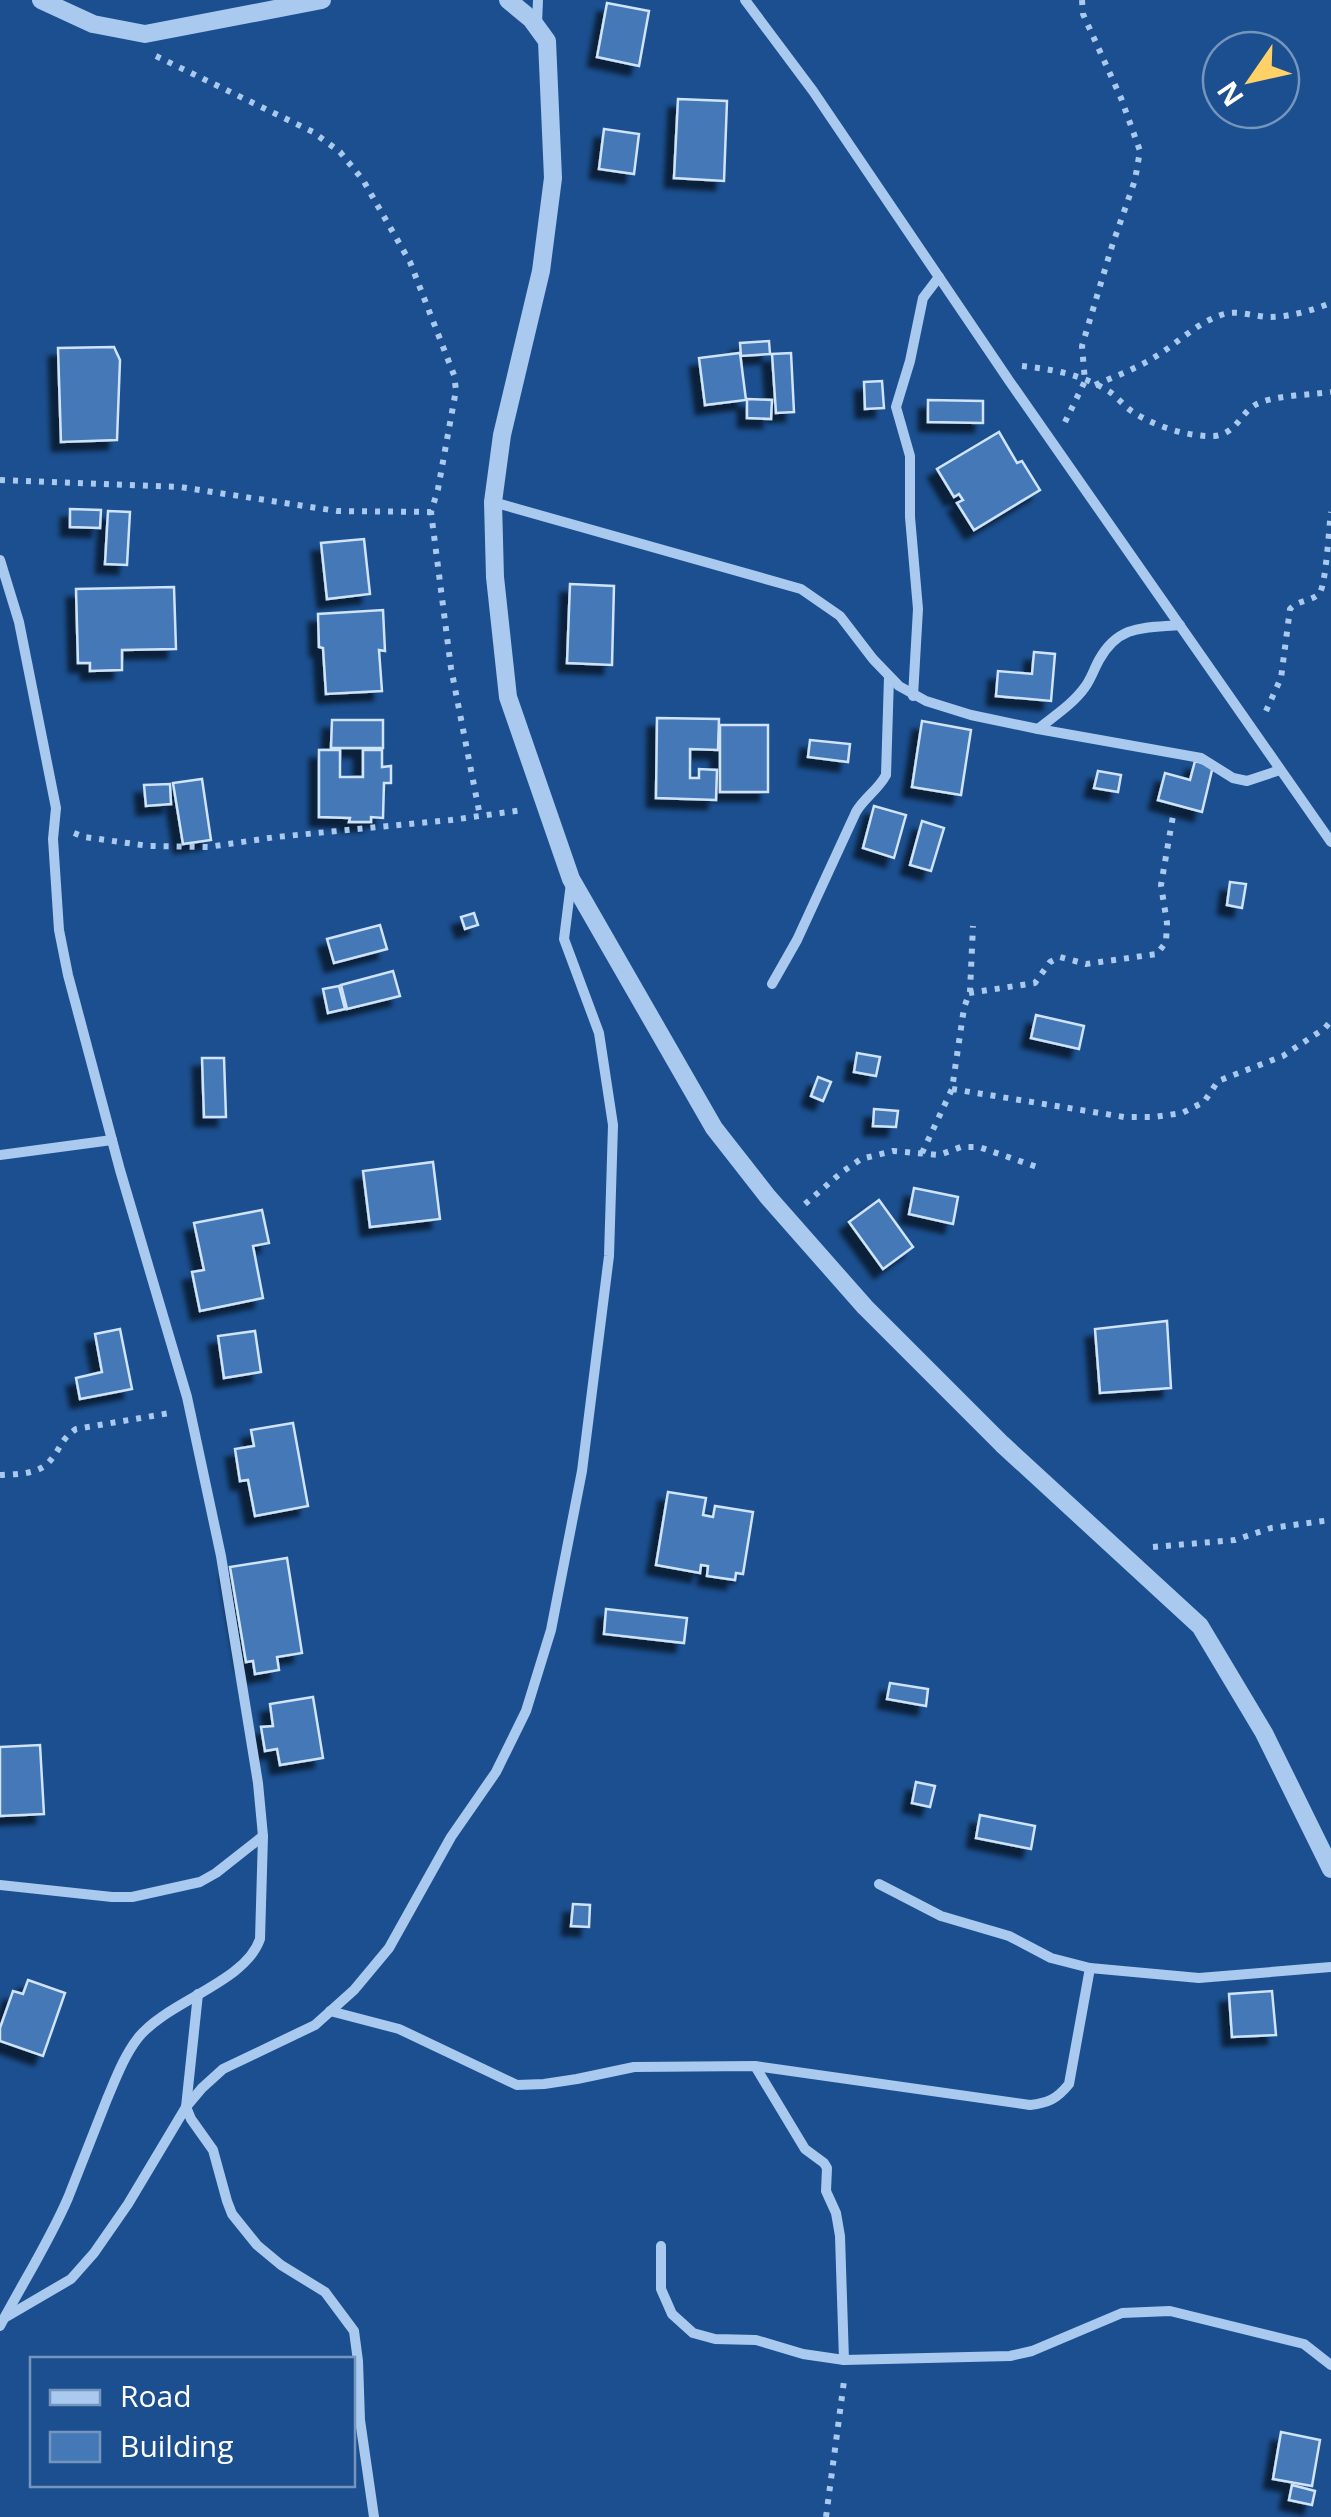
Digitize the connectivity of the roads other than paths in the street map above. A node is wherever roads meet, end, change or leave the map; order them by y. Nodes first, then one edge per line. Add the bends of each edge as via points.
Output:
1 (322, 0) edge
2 (508, 0) edge
3 (538, 0) edge
4 (744, 0) edge
5 (48, 2) edge
6 (536, 26) junction
7 (939, 277) junction
8 (493, 502) junction
9 (0, 560) edge
10 (1180, 625) junction
11 (889, 677) junction
12 (913, 696) junction
13 (1038, 729) junction
14 (1280, 770) junction
15 (1331, 842) edge
16 (572, 879) junction
17 (772, 984) dead end
18 (112, 1140) junction
19 (0, 1155) edge
20 (263, 1836) junction
21 (1331, 1869) edge
22 (879, 1884) dead end
23 (0, 1885) edge
24 (1331, 1967) edge
25 (1090, 1968) junction
26 (198, 1994) junction
27 (330, 2011) junction
28 (755, 2066) junction
29 (186, 2108) junction
30 (661, 2246) dead end
31 (2, 2322) edge
32 (844, 2360) junction
33 (1331, 2364) edge
34 (374, 2517) edge

1 - 5 street via 146,34 93,24
2 - 6 street
3 - 6 street
4 - 7 street
6 - 8 street via 547,41 553,178 541,271
7 - 10 street
7 - 12 street via 922,298 896,407 910,456 918,609
8 - 11 street via 801,589 840,616
8 - 16 street via 508,698
9 - 18 street via 56,808 58,930
10 - 13 street via 1115,637 1079,695
10 - 14 street
11 - 12 street
11 - 17 street via 886,775 856,812
12 - 13 street
13 - 14 street via 1202,758 1247,781
14 - 15 street
16 - 21 street via 714,1128 787,1220 1002,1444 1200,1626 1264,1733
16 - 27 street via 564,939 599,1033 613,1125 610,1256 582,1472 551,1630 526,1711 496,1772 389,1948
18 - 19 street
18 - 20 street via 191,1410 221,1556
20 - 23 street via 200,1882 132,1897
20 - 26 street via 256,1951
22 - 25 street via 940,1916
24 - 25 street via 1200,1978
25 - 28 street via 1069,2084 1049,2102 1030,2105
26 - 29 street
26 - 31 street via 154,2022 131,2047 66,2203
27 - 28 street via 399,2028 517,2085 634,2067
27 - 29 street via 315,2025 223,2069
28 - 32 street via 804,2149 827,2168 826,2192 840,2236
29 - 31 street via 94,2253 72,2278
29 - 34 street via 213,2150 232,2214 281,2266 325,2292 354,2331
30 - 32 street via 661,2289 672,2314 693,2333
32 - 33 street via 1010,2356 1122,2313 1170,2311 1304,2344

